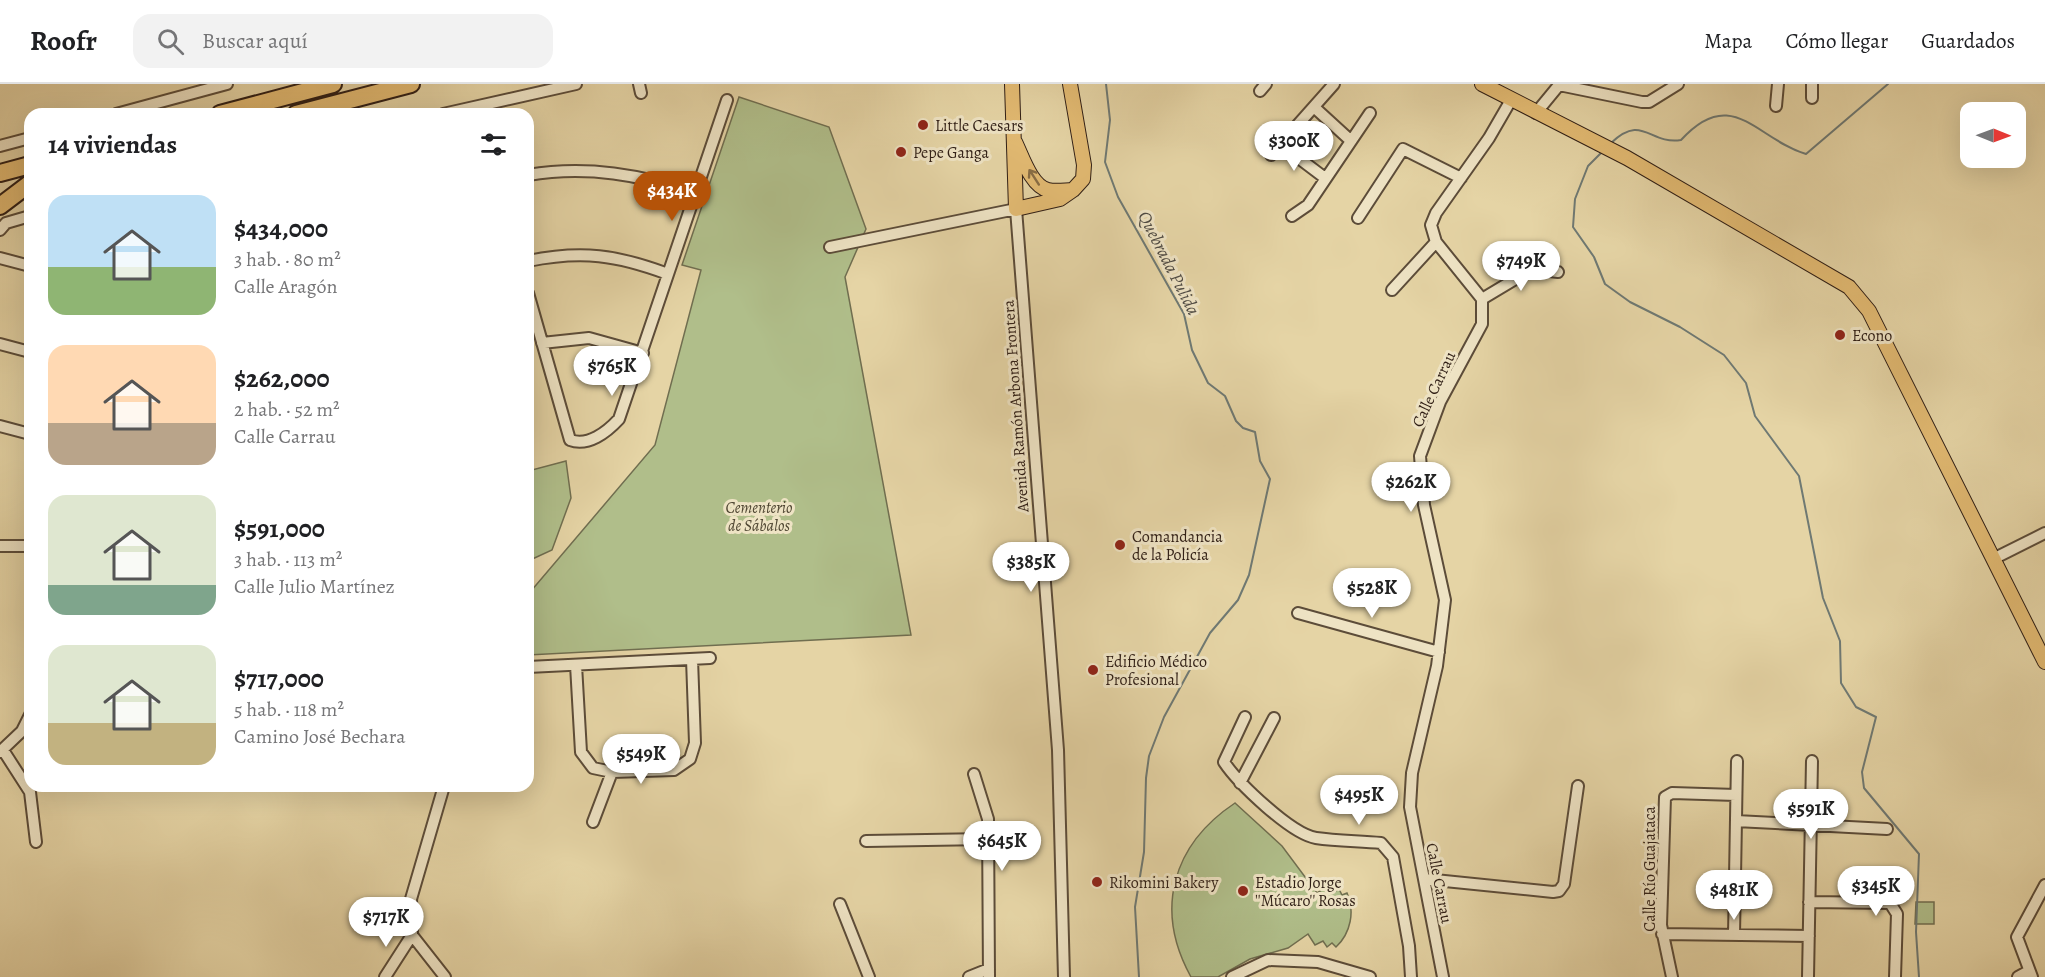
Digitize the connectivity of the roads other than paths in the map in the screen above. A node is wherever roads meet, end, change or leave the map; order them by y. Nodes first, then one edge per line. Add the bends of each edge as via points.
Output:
1 (227, 84) edge
2 (333, 84) edge
3 (411, 84) edge
4 (576, 84) edge
5 (1012, 84) edge
6 (1070, 84) edge
7 (1334, 84) edge
8 (1678, 84) edge
9 (1778, 84) edge
10 (1812, 84) edge
11 (1490, 86) edge
12 (1511, 99) junction
13 (1812, 99) dead end
14 (727, 100) dead end
15 (1776, 106) dead end
16 (138, 108) edge
17 (243, 108) edge
18 (319, 108) edge
19 (486, 108) edge
20 (1315, 108) junction
21 (1370, 113) dead end
22 (1536, 113) junction
23 (1012, 137) junction
24 (24, 140) edge
25 (1350, 140) junction
26 (1280, 144) junction
27 (0, 146) edge
28 (1270, 154) dead end
29 (24, 167) edge
30 (0, 173) edge
31 (534, 174) edge
32 (1325, 178) junction
33 (1461, 178) junction
34 (24, 185) edge
35 (24, 188) edge
36 (1073, 190) junction
37 (0, 191) edge
38 (697, 193) junction
39 (0, 206) edge
40 (1016, 209) junction
41 (1292, 216) dead end
42 (24, 218) edge
43 (1358, 218) dead end
44 (0, 230) edge
45 (1436, 242) junction
46 (830, 247) dead end
47 (0, 258) edge
48 (534, 260) edge
49 (24, 264) edge
50 (1558, 272) dead end
51 (668, 274) junction
52 (1392, 290) dead end
53 (1482, 299) junction
54 (534, 314) edge
55 (542, 343) junction
56 (0, 344) edge
57 (24, 350) edge
58 (643, 353) junction
59 (0, 426) edge
60 (24, 432) edge
61 (2045, 533) edge
62 (0, 546) edge
63 (24, 546) edge
64 (1995, 558) junction
65 (1298, 613) dead end
66 (1439, 652) junction
67 (710, 658) dead end
68 (692, 659) junction
69 (2045, 662) edge
70 (576, 665) junction
71 (534, 668) edge
72 (1245, 717) dead end
73 (1274, 718) dead end
74 (24, 727) edge
75 (2, 751) edge
76 (1737, 761) dead end
77 (1812, 761) dead end
78 (612, 772) junction
79 (974, 774) dead end
80 (24, 783) edge
81 (1240, 783) junction
82 (1578, 786) dead end
83 (30, 792) edge
84 (441, 792) edge
85 (1736, 795) junction
86 (1736, 821) junction
87 (593, 822) dead end
88 (1809, 824) junction
89 (1887, 829) dead end
90 (987, 839) junction
91 (866, 841) dead end
92 (36, 842) dead end
93 (1425, 879) junction
94 (2045, 885) edge
95 (1809, 902) junction
96 (840, 904) dead end
97 (412, 934) junction
98 (1662, 934) junction
99 (1734, 935) junction
100 (1809, 936) junction
101 (989, 973) edge
102 (2031, 974) edge
103 (385, 977) edge
104 (445, 977) edge
105 (869, 977) edge
106 (969, 977) edge
107 (1064, 977) edge
108 (1232, 977) edge
109 (1370, 977) edge
110 (1411, 977) edge
111 (1443, 977) edge
112 (1672, 977) edge
113 (1808, 977) edge
114 (1895, 977) edge
115 (2018, 977) edge

1 - 16 street
2 - 17 highway
3 - 18 highway
4 - 19 street
5 - 23 main road, Avenida Ramón Arbona Frontera
6 - 36 main road via 1084,165 1083,179
7 - 20 street
8 - 22 street via 1649,102 1559,85
9 - 15 street
10 - 13 street
11 - 12 main road
12 - 22 main road
12 - 33 street
14 - 38 street
20 - 25 street
20 - 26 street
21 - 25 street
22 - 64 main road via 1627,158 1849,287 1869,311
36 -> 23 main road via 1041,187
23 - 40 main road, Avenida Ramón Arbona Frontera
24 - 27 street
25 - 32 street
26 - 28 street
26 - 32 street
29 - 30 highway
31 - 38 street via 608,172 652,179
32 - 41 street via 1308,205
33 - 43 street via 1403,149
33 - 45 street via 1431,225
34 - 37 highway
35 - 39 highway
36 - 40 main road via 1060,199
38 - 51 street
40 - 46 street
40 - 107 street, Avenida Ramón Arbona Frontera via 1058,750
42 - 44 street via 6,223
45 - 52 street
45 - 53 street
47 - 49 street
48 - 51 street via 556,255 611,256
50 - 53 street via 1532,269
51 - 58 street
53 - 66 street, Calle Carrau via 1482,324 1440,402 1420,456 1424,505 1445,600
54 - 55 street
55 - 58 street via 589,338
55 - 58 street via 570,440 578,443 602,435 619,419
56 - 57 street
59 - 60 street
61 - 64 street
62 - 63 street
64 - 69 main road
65 - 66 street
66 - 93 street, Calle Carrau via 1412,773 1410,807
67 - 68 street
68 - 70 street
68 - 78 street via 695,743 690,759 674,770
70 - 71 street
70 - 78 street via 581,752 593,768
72 - 81 street via 1224,762
73 - 81 street
74 - 75 street
75 - 80 street
76 - 85 street
77 - 88 street
78 - 87 street
79 - 90 street via 986,808
81 - 110 street via 1282,819 1314,837 1381,843 1392,857 1410,946
82 - 93 street via 1560,891
83 - 92 street
84 - 97 street via 411,899
85 - 86 street
85 - 98 street, Calle Río Guajataca via 1672,793 1665,797
86 - 88 street
86 - 99 street
88 - 89 street via 1818,828
88 - 95 street
90 - 91 street
90 - 101 street
93 - 111 street, Calle Carrau
94 - 102 street via 2017,937
95 - 100 street
95 - 114 street via 1893,905 1897,914
96 - 105 street
97 - 103 street
97 - 104 street
98 - 99 street
98 - 112 street, Calle Río Guajataca
99 - 100 street
100 - 113 street
101 - 106 street
102 - 115 street
108 - 109 street via 1268,960 1318,962

